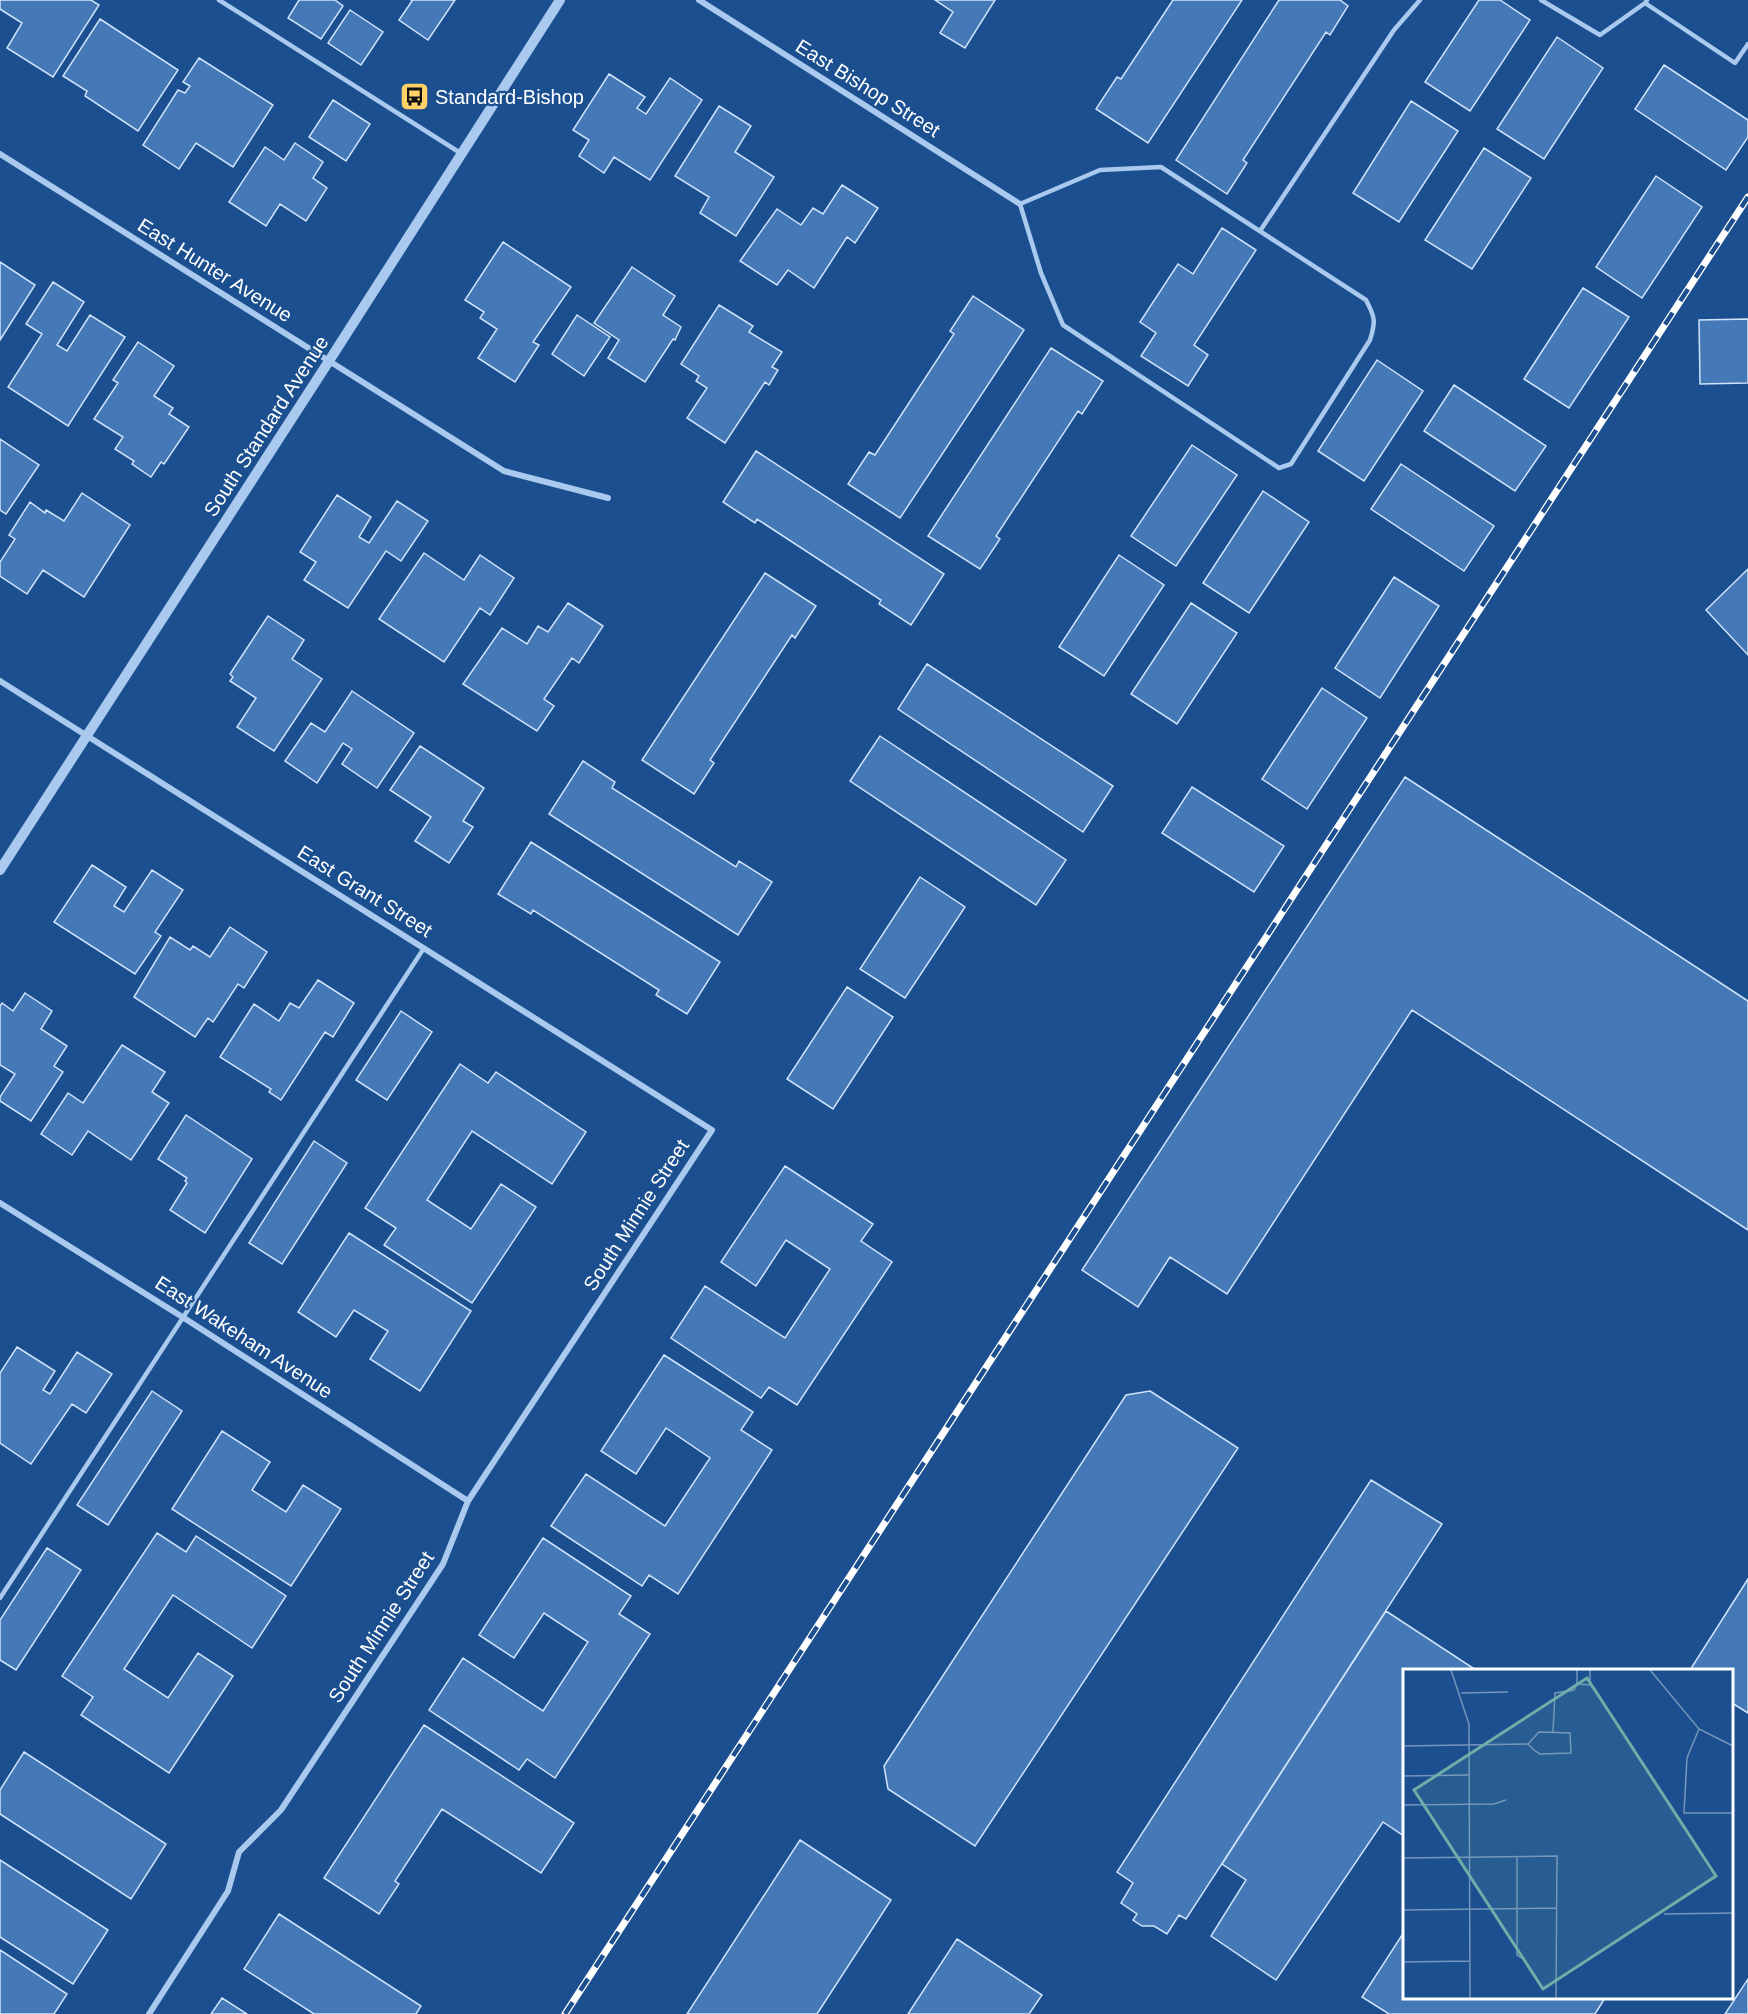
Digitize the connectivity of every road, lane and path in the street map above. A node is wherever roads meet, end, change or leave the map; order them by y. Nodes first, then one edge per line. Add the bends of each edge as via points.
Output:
1 (219, 0) edge
2 (560, 0) edge
3 (699, 0) edge
4 (1420, 0) edge
5 (1540, 0) edge
6 (1646, 2) edge
7 (1748, 44) edge
8 (0, 154) edge
9 (462, 154) junction
10 (1020, 204) junction
11 (1260, 231) junction
12 (330, 361) junction
13 (608, 498) dead end
14 (0, 681) edge
15 (86, 736) junction
16 (0, 870) edge
17 (424, 948) junction
18 (712, 1130) joint
19 (0, 1203) edge
20 (184, 1318) junction
21 (468, 1501) junction
22 (0, 1598) edge
23 (149, 2014) edge

1 - 9 lane
2 - 9 street, South Standard Avenue
3 - 10 street, East Bishop Street
4 - 11 lane via 1394,30
5 - 6 lane via 1600,35
6 - 7 lane via 1736,63
8 - 12 street, East Hunter Avenue
9 - 12 street, South Standard Avenue
10 - 11 lane via 1100,170 1161,167
10 - 11 lane via 1041,273 1063,325 1279,468 1291,464 1370,340 1375,324 1366,300
12 - 13 street, East Hunter Avenue via 504,471
12 - 15 street, South Standard Avenue
14 - 15 street, East Grant Street
15 - 16 street, South Standard Avenue
15 - 17 street, East Grant Street
17 - 18 street, East Grant Street
17 - 20 lane
18 - 21 street, South Minnie Street
19 - 20 street, East Wakeham Avenue
20 - 21 street, East Wakeham Avenue
20 - 22 lane
21 - 23 street, South Minnie Street via 443,1564 281,1810 239,1852 228,1891

